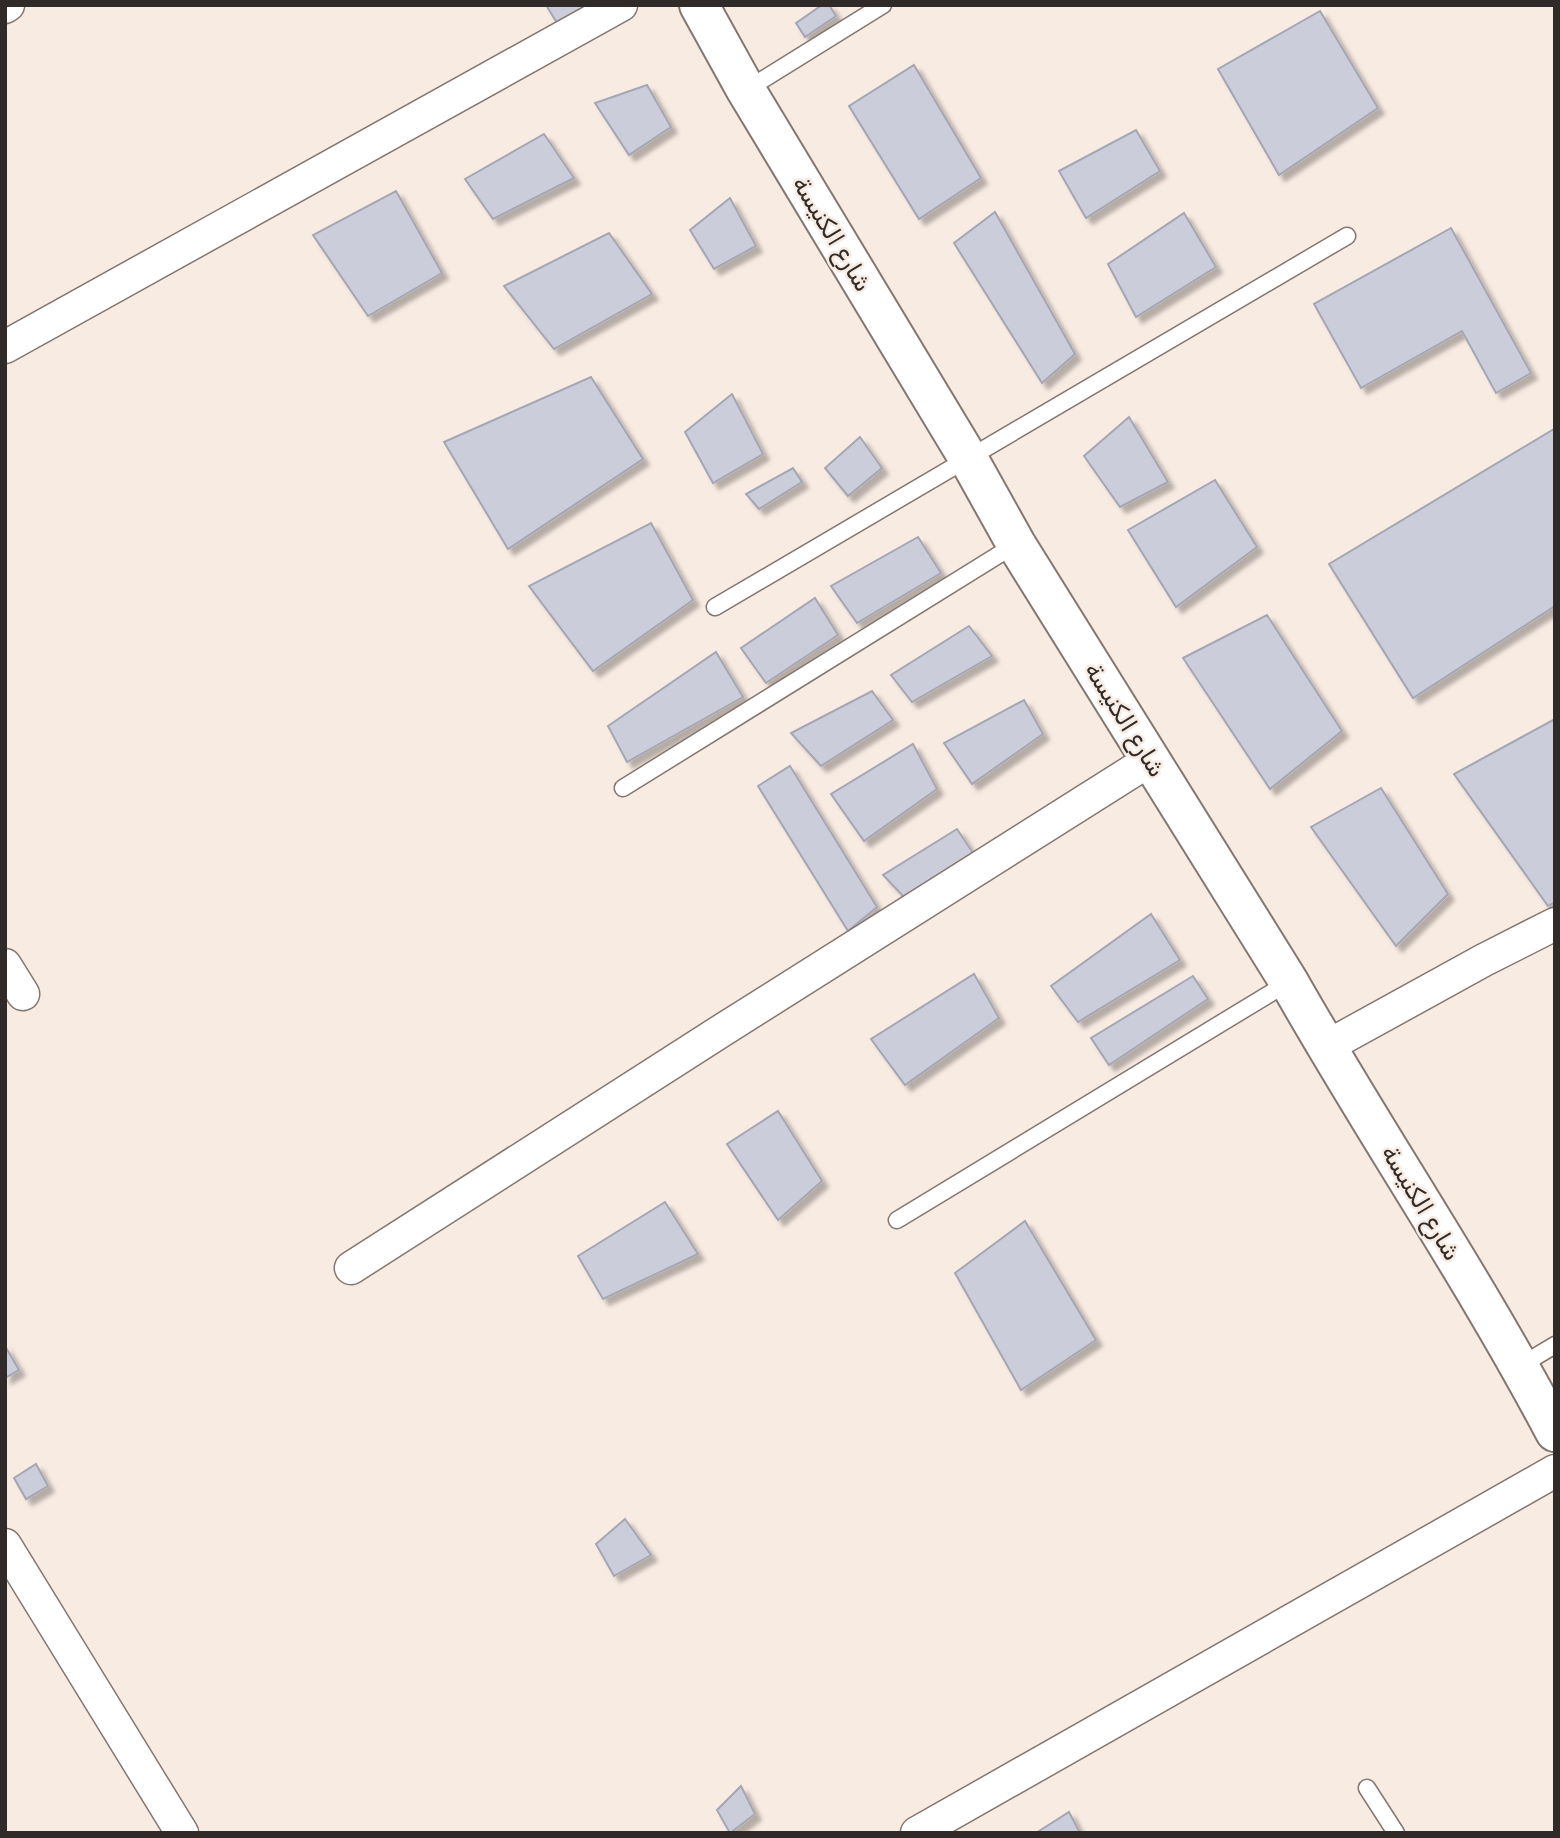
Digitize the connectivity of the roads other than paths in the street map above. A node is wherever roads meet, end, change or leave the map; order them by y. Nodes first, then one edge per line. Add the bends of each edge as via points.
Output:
1 (621, 5) edge
2 (699, 5) edge
3 (883, 5) edge
4 (746, 90) junction
5 (1347, 236) dead end
6 (5, 347) edge
7 (968, 458) junction
8 (1016, 544) junction
9 (715, 607) dead end
10 (1150, 760) junction
11 (623, 788) dead end
12 (1555, 924) edge
13 (5, 965) edge
14 (1289, 982) junction
15 (23, 994) dead end
16 (1326, 1047) junction
17 (897, 1220) dead end
18 (351, 1268) dead end
19 (1555, 1345) edge
20 (1520, 1366) junction
21 (1555, 1432) edge
22 (1555, 1471) edge
23 (5, 1545) edge
24 (1367, 1788) dead end
25 (183, 1833) edge
26 (917, 1833) edge
27 (1396, 1833) edge

1 - 6 street
2 - 4 main road, شارع الكنيسة
3 - 4 lane
4 - 7 main road, شارع الكنيسة
5 - 7 lane
7 - 8 main road, شارع الكنيسة
7 - 9 lane
8 - 10 main road, شارع الكنيسة
8 - 11 lane
10 - 14 main road, شارع الكنيسة
10 - 18 street
12 - 16 street
13 - 15 street
14 - 16 main road, شارع الكنيسة
14 - 17 lane
16 - 20 main road, شارع الكنيسة
19 - 20 lane
20 - 21 main road, شارع الكنيسة
22 - 26 street
23 - 25 street
24 - 27 lane

